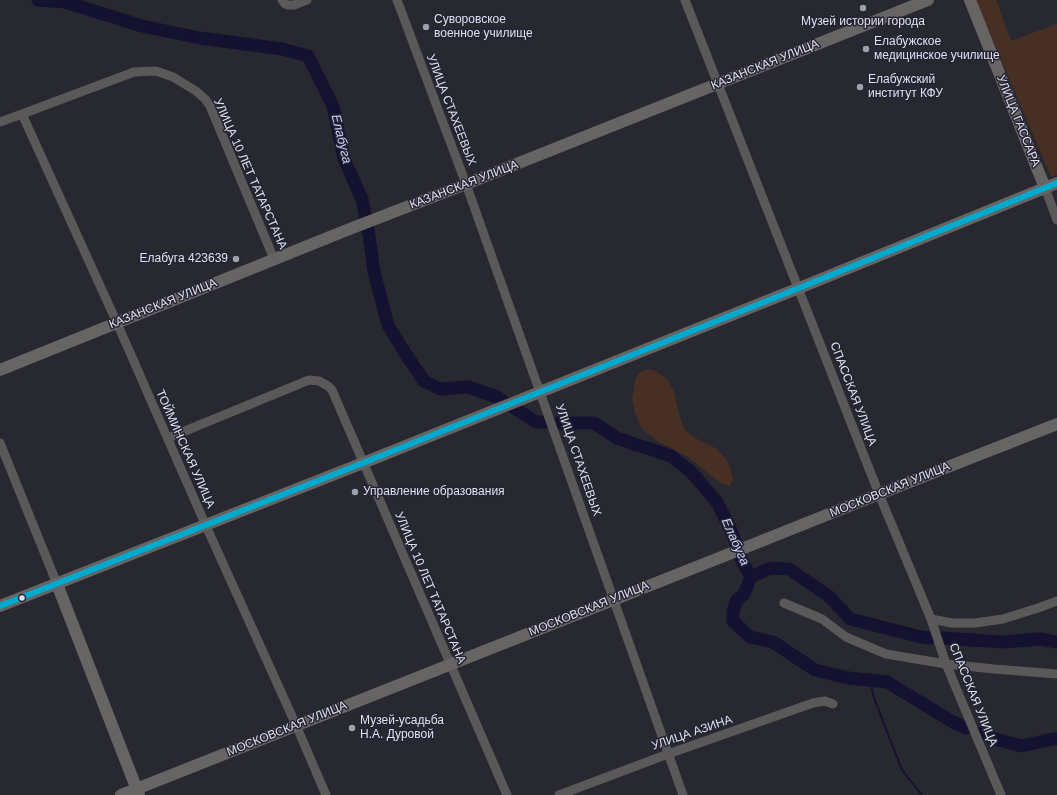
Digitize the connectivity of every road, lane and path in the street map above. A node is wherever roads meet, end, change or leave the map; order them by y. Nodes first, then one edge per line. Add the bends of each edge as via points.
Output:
1 (307, 0) edge
2 (397, 0) edge
3 (685, 0) edge
4 (928, 0) edge
5 (970, 0) edge
6 (285, 3) edge
7 (717, 84) junction
8 (22, 114) junction
9 (0, 122) edge
10 (1057, 183) edge
11 (466, 184) junction
12 (1045, 188) junction
13 (1057, 220) edge
14 (274, 259) junction
15 (799, 288) junction
16 (117, 323) junction
17 (0, 370) edge
18 (541, 392) junction
19 (1057, 424) edge
20 (168, 438) junction
21 (0, 443) edge
22 (363, 463) junction
23 (879, 494) junction
24 (206, 526) junction
25 (57, 584) junction
26 (614, 599) junction
27 (1057, 601) edge
28 (784, 603) dead end
29 (0, 606) edge
30 (931, 619) junction
31 (450, 664) junction
32 (946, 664) junction
33 (1057, 674) edge
34 (833, 704) dead end
35 (296, 725) junction
36 (668, 754) junction
37 (138, 792) edge
38 (121, 795) edge
39 (326, 795) edge
40 (507, 795) edge
41 (559, 795) edge
42 (683, 795) edge
43 (1001, 795) edge

1 - 6 street via 294,5
2 - 11 street, УЛИЦА СТАХЕЕВЫХ
3 - 7 street, СПАССКАЯ УЛИЦА
4 - 7 main road, КАЗАНСКАЯ УЛИЦА
5 - 12 main road, УЛИЦА ГАССАРА
7 - 11 main road, КАЗАНСКАЯ УЛИЦА
7 - 15 street, СПАССКАЯ УЛИЦА
8 - 9 street, УЛИЦА 10 ЛЕТ ТАТАРСТАНА
8 - 14 street, УЛИЦА 10 ЛЕТ ТАТАРСТАНА via 134,72 156,71 183,82 210,106
8 - 16 street, ТОЙМИНСКАЯ УЛИЦА
10 - 12 main road
11 - 14 main road, КАЗАНСКАЯ УЛИЦА
11 - 18 street, УЛИЦА СТАХЕЕВЫХ
12 - 13 street, УЛИЦА ГАССАРА
12 - 15 main road
14 - 16 main road, КАЗАНСКАЯ УЛИЦА
15 - 18 main road
15 - 23 street, СПАССКАЯ УЛИЦА
16 - 17 main road, КАЗАНСКАЯ УЛИЦА
16 - 20 street, ТОЙМИНСКАЯ УЛИЦА
18 - 22 main road
18 - 26 street, УЛИЦА СТАХЕЕВЫХ
19 - 23 main road, МОСКОВСКАЯ УЛИЦА
20 - 22 street, УЛИЦА 10 ЛЕТ ТАТАРСТАНА via 314,380 324,383 332,390
20 - 24 street, ТОЙМИНСКАЯ УЛИЦА
21 - 25 street
22 - 24 main road
22 - 31 street, УЛИЦА 10 ЛЕТ ТАТАРСТАНА
23 - 26 main road, МОСКОВСКАЯ УЛИЦА
23 - 30 street, СПАССКАЯ УЛИЦА
24 - 25 main road
24 - 35 street, ТОЙМИНСКАЯ УЛИЦА
25 - 29 main road
25 - 37 main road
26 - 31 main road, МОСКОВСКАЯ УЛИЦА
26 - 36 street, УЛИЦА СТАХЕЕВЫХ
27 - 30 street via 1004,619 952,623
28 - 32 street via 822,619 846,637 886,654
30 - 32 street, СПАССКАЯ УЛИЦА
31 - 35 main road, МОСКОВСКАЯ УЛИЦА
31 - 40 street, УЛИЦА 10 ЛЕТ ТАТАРСТАНА
32 - 33 street
32 - 43 street, СПАССКАЯ УЛИЦА
34 - 36 street, УЛИЦА АЗИНА via 825,700 813,703
35 - 37 main road, МОСКОВСКАЯ УЛИЦА
35 - 39 street, ТОЙМИНСКАЯ УЛИЦА
36 - 41 street, УЛИЦА АЗИНА
36 - 42 street, УЛИЦА СТАХЕЕВЫХ
37 - 38 main road, МОСКОВСКАЯ УЛИЦА

